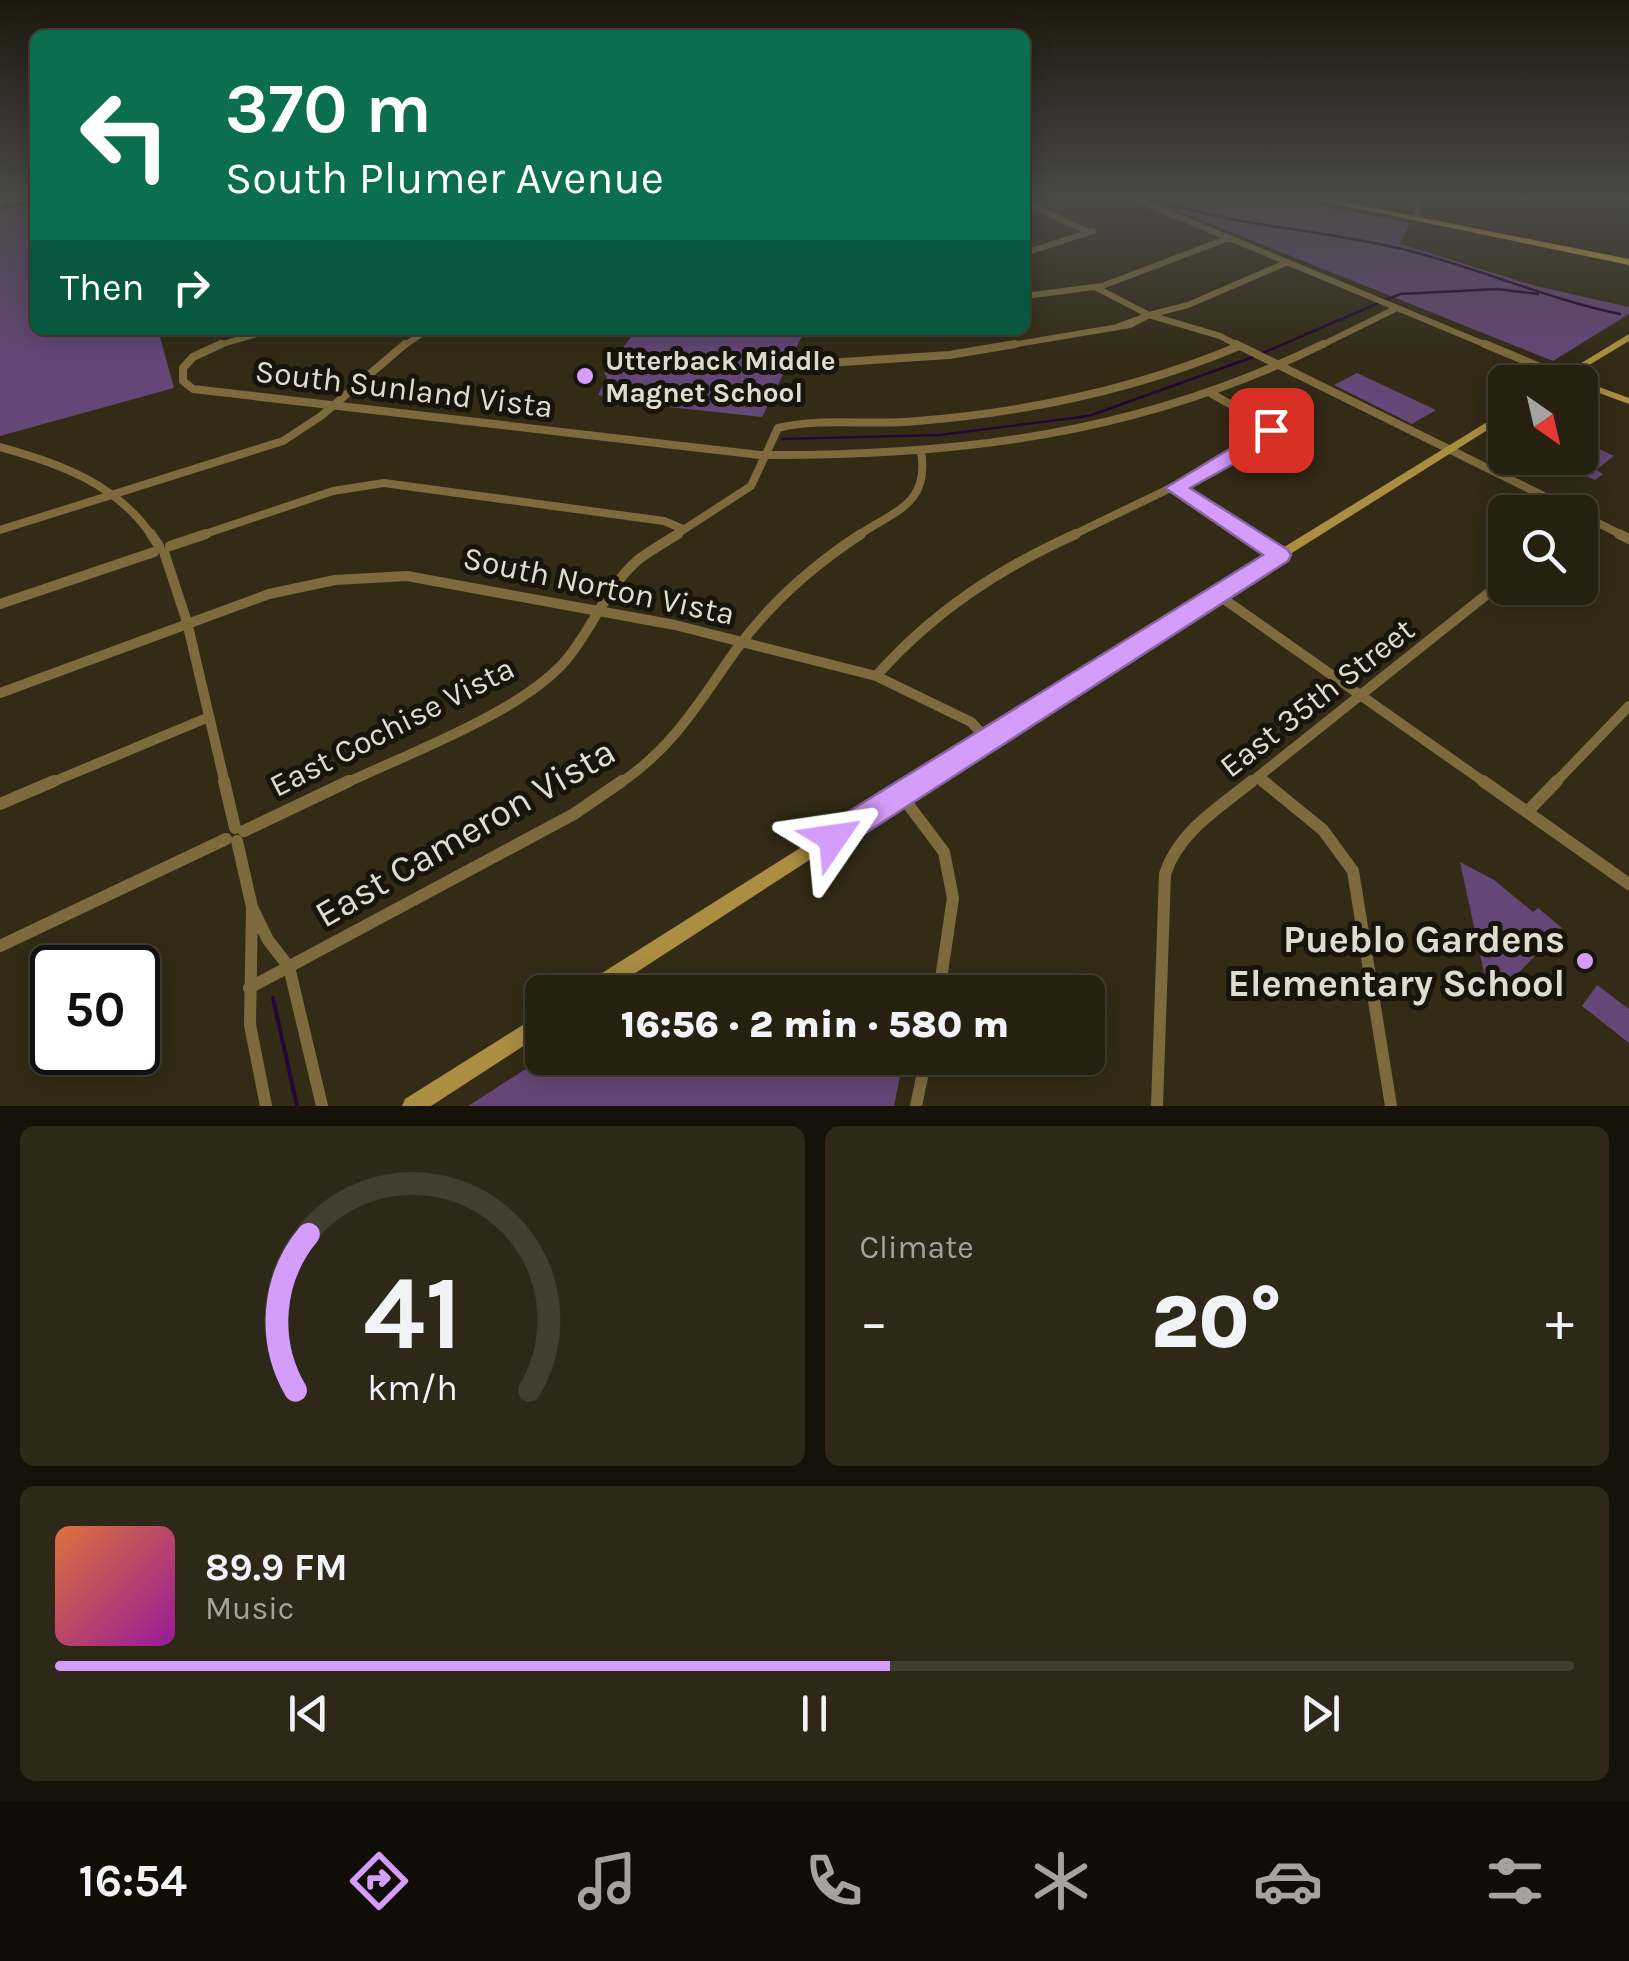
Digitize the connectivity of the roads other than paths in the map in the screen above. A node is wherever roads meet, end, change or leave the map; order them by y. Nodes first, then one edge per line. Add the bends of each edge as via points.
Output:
1 (1192, 252) edge
2 (1262, 252) edge
3 (1590, 252) edge
4 (1594, 252) edge
5 (1629, 259) edge
6 (1288, 262) junction
7 (1096, 287) junction
8 (1030, 295) edge
9 (1396, 308) junction
10 (1149, 315) junction
11 (252, 335) edge
12 (418, 335) edge
13 (1628, 338) edge
14 (1239, 346) junction
15 (827, 362) dead end
16 (187, 364) joint
17 (1525, 365) edge
18 (1584, 365) edge
19 (1277, 366) junction
20 (1598, 391) edge
21 (1212, 394) junction
22 (1629, 404) edge
23 (333, 407) junction
24 (1488, 425) edge
25 (0, 447) edge
26 (1449, 450) junction
27 (921, 451) junction
28 (761, 455) junction
29 (1175, 488) junction
30 (118, 494) junction
31 (1538, 495) edge
32 (1598, 524) edge
33 (683, 529) junction
34 (0, 530) edge
35 (1629, 538) edge
36 (162, 549) junction
37 (1280, 555) junction
38 (1488, 593) edge
39 (1218, 595) junction
40 (0, 604) edge
41 (600, 612) junction
42 (187, 622) junction
43 (742, 641) junction
44 (876, 676) junction
45 (0, 693) edge
46 (1360, 695) junction
47 (1629, 706) edge
48 (209, 718) junction
49 (986, 738) junction
50 (1258, 777) junction
51 (900, 795) junction
52 (0, 804) edge
53 (1528, 811) junction
54 (236, 834) junction
55 (1168, 862) joint
56 (1629, 884) edge
57 (252, 907) junction
58 (0, 946) edge
59 (289, 967) junction
60 (617, 975) edge
61 (942, 975) edge
62 (249, 988) junction
63 (525, 1033) edge
64 (922, 1075) edge
65 (266, 1106) edge
66 (322, 1106) edge
67 (412, 1106) edge
68 (916, 1106) edge
69 (1156, 1106) edge
70 (1391, 1106) edge

1 - 7 street
2 - 6 street
3 - 5 main road
4 - 5 main road
6 - 9 street
6 - 10 street
7 - 8 street
7 - 10 street
9 - 17 street
9 - 19 street, South Sunland Vista
10 - 14 street
10 - 15 street via 1130,325 948,355
11 - 16 street via 214,346
12 - 23 street
13 - 18 main road
14 - 19 street
14 - 28 street, East Cochise Vista via 1129,386 1032,408 785,426
16 - 23 street, South Sunland Vista via 181,377 193,389
19 - 21 street, South Sunland Vista
19 - 26 street
20 - 22 main road
21 - 27 street, South Sunland Vista via 1074,432
21 - 29 street via 1271,430
23 - 28 street, South Sunland Vista
23 - 30 street via 298,434 265,448
24 - 26 main road
25 - 30 street via 51,460
26 - 31 street
26 - 37 main road
27 - 28 street, South Sunland Vista
27 - 43 street, East Cameron Vista via 925,475 918,496 815,566
28 - 33 street, East Cochise Vista via 745,492
29 - 37 street
29 - 44 street via 1052,542 970,589 918,626
30 - 34 street
30 - 36 street
32 - 35 street
33 - 36 street via 384,484 332,492
33 - 41 street, East Cochise Vista via 638,560
36 - 40 street
36 - 42 street
37 - 39 main road
38 - 46 street, East 35th Street
39 - 46 street
39 - 49 main road
41 - 42 street, South Norton Vista via 442,580 377,576 298,587
41 - 43 street, South Norton Vista
41 - 54 street, East Cochise Vista via 566,660 520,697
42 - 45 street, South Norton Vista
42 - 48 street
43 - 44 street, South Norton Vista
43 - 59 street, East Cameron Vista via 694,716 642,768 574,814
44 - 49 street, South Norton Vista via 971,722
46 - 50 street, East 35th Street
46 - 53 street
47 - 53 street
48 - 52 street
48 - 54 street
49 - 51 main road
50 - 55 street, East 35th Street via 1182,838
50 - 70 street via 1323,830 1353,871
51 - 60 main road
51 - 61 street via 944,852 953,898
53 - 56 street
54 - 57 street
54 - 58 street, East Cochise Vista
55 - 69 street
57 - 59 street
57 - 62 street
59 - 62 street, East Cameron Vista
59 - 66 street
62 - 65 street
63 - 67 main road
64 - 68 street

